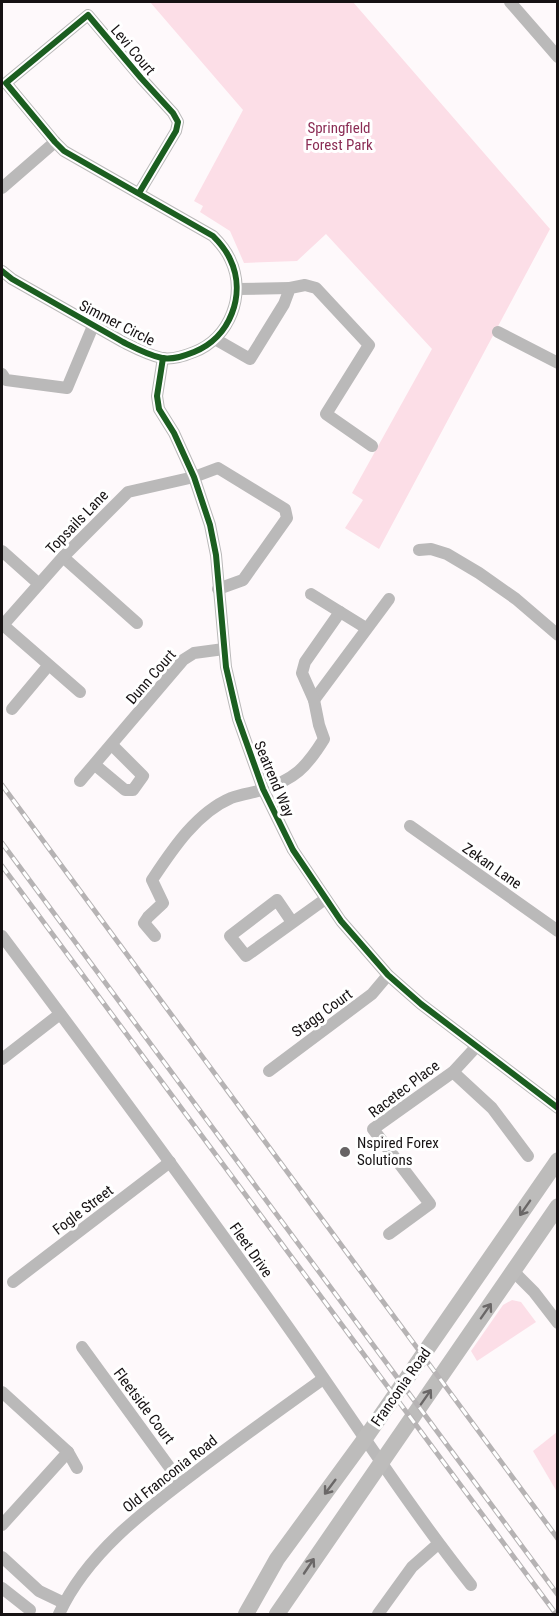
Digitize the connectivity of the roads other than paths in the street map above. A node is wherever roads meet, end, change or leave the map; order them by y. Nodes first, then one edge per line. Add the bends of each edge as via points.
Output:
1 (510, 2) edge
2 (558, 57) edge
3 (55, 142) junction
4 (2, 189) edge
5 (138, 193) junction
6 (2, 271) edge
7 (290, 288) junction
8 (237, 289) junction
9 (93, 326) junction
10 (498, 332) dead end
11 (214, 339) junction
12 (163, 358) junction
13 (558, 363) edge
14 (2, 374) edge
15 (372, 446) dead end
16 (194, 477) junction
17 (419, 550) dead end
18 (2, 551) edge
19 (63, 557) junction
20 (39, 584) junction
21 (218, 589) junction
22 (311, 594) dead end
23 (389, 599) dead end
24 (340, 612) junction
25 (137, 623) dead end
26 (3, 625) edge
27 (366, 628) junction
28 (558, 635) edge
29 (224, 649) junction
30 (48, 666) junction
31 (80, 692) dead end
32 (314, 700) junction
33 (12, 709) dead end
34 (112, 745) junction
35 (95, 765) junction
36 (80, 781) dead end
37 (263, 789) junction
38 (410, 826) dead end
39 (324, 900) junction
40 (292, 922) junction
41 (558, 931) edge
42 (2, 936) edge
43 (155, 936) dead end
44 (388, 975) junction
45 (60, 1014) junction
46 (476, 1047) junction
47 (2, 1059) edge
48 (269, 1071) dead end
49 (453, 1072) junction
50 (558, 1108) edge
51 (528, 1156) dead end
52 (558, 1160) edge
53 (170, 1162) junction
54 (558, 1206) edge
55 (389, 1234) dead end
56 (514, 1272) junction
57 (13, 1282) dead end
58 (558, 1323) edge
59 (82, 1347) dead end
60 (323, 1379) junction
61 (2, 1392) edge
62 (364, 1440) junction
63 (68, 1452) junction
64 (380, 1463) junction
65 (77, 1468) dead end
66 (181, 1483) junction
67 (2, 1525) edge
68 (438, 1544) junction
69 (2, 1557) edge
70 (471, 1585) dead end
71 (2, 1588) edge
72 (61, 1609) edge
73 (30, 1610) dead end
74 (246, 1614) edge
75 (277, 1614) edge
76 (378, 1614) edge

1 - 2 street
3 - 4 street
3 - 5 street, Simmer Circle
3 - 5 street, Levi Court via 6,83 88,15 178,122
5 - 8 street, Simmer Circle via 213,236 231,260
6 - 9 street, Simmer Circle
7 - 8 street
7 - 11 street via 250,358
7 - 15 street via 316,288 369,345 326,414
8 - 11 street, Simmer Circle via 228,322
9 - 12 street, Simmer Circle
9 - 14 street via 67,388 6,380
10 - 13 street
11 - 12 street, Simmer Circle via 189,354
12 - 16 street, Seatrend Way via 157,396 159,410
16 - 19 street, Topsails Lane via 128,492
16 - 21 street, Seatrend Way via 210,525
16 - 21 street, Topsails Lane via 218,468 285,509 287,518 243,580
17 - 28 street via 447,554 479,573
18 - 20 street
19 - 20 street, Topsails Lane
19 - 25 street
20 - 26 street, Topsails Lane
21 - 29 street, Seatrend Way
22 - 24 street
23 - 27 street
24 - 27 street
24 - 32 street via 305,662 302,673
26 - 30 street
27 - 32 street
29 - 34 street, Dunn Court via 194,653 183,660
29 - 37 street, Seatrend Way via 238,719
30 - 31 street
30 - 33 street
32 - 37 street via 324,740 301,772
34 - 35 street, Dunn Court
34 - 35 street via 143,776 133,790 125,790
35 - 36 street, Dunn Court
37 - 39 street, Seatrend Way via 293,850
37 - 43 street via 230,799 209,812 167,856 152,880 163,903 144,923
38 - 41 street, Zekan Lane
39 - 40 street
39 - 44 street, Seatrend Way
40 - 40 street via 277,900 230,936 246,956
42 - 45 street, Fleet Drive
44 - 46 street, Seatrend Way
44 - 48 street, Stagg Court via 372,994
45 - 47 street
45 - 53 street, Fleet Drive
46 - 49 street, Racetec Place
46 - 50 street, Seatrend Way
49 - 51 street via 492,1108
49 - 55 street, Racetec Place via 374,1129 430,1204
52 -> 62 main road, Franconia Road
53 - 57 street, Fogle Street
53 - 60 street, Fleet Drive
54 - 56 main road, Franconia Road
56 - 58 street
64 -> 56 main road, Franconia Road
59 - 66 street, Fleetside Court
60 - 62 street, Fleet Drive
60 - 66 street, Old Franconia Road
61 - 63 street
62 - 64 street, Fleet Drive
62 -> 74 main road, Franconia Road via 277,1559
63 - 65 street
63 - 67 street
64 - 68 street, Fleet Drive
75 -> 64 main road, Franconia Road
66 - 72 street, Old Franconia Road via 106,1548
68 - 70 street, Fleet Drive
68 - 76 street via 412,1567
69 - 72 street
71 - 73 street

